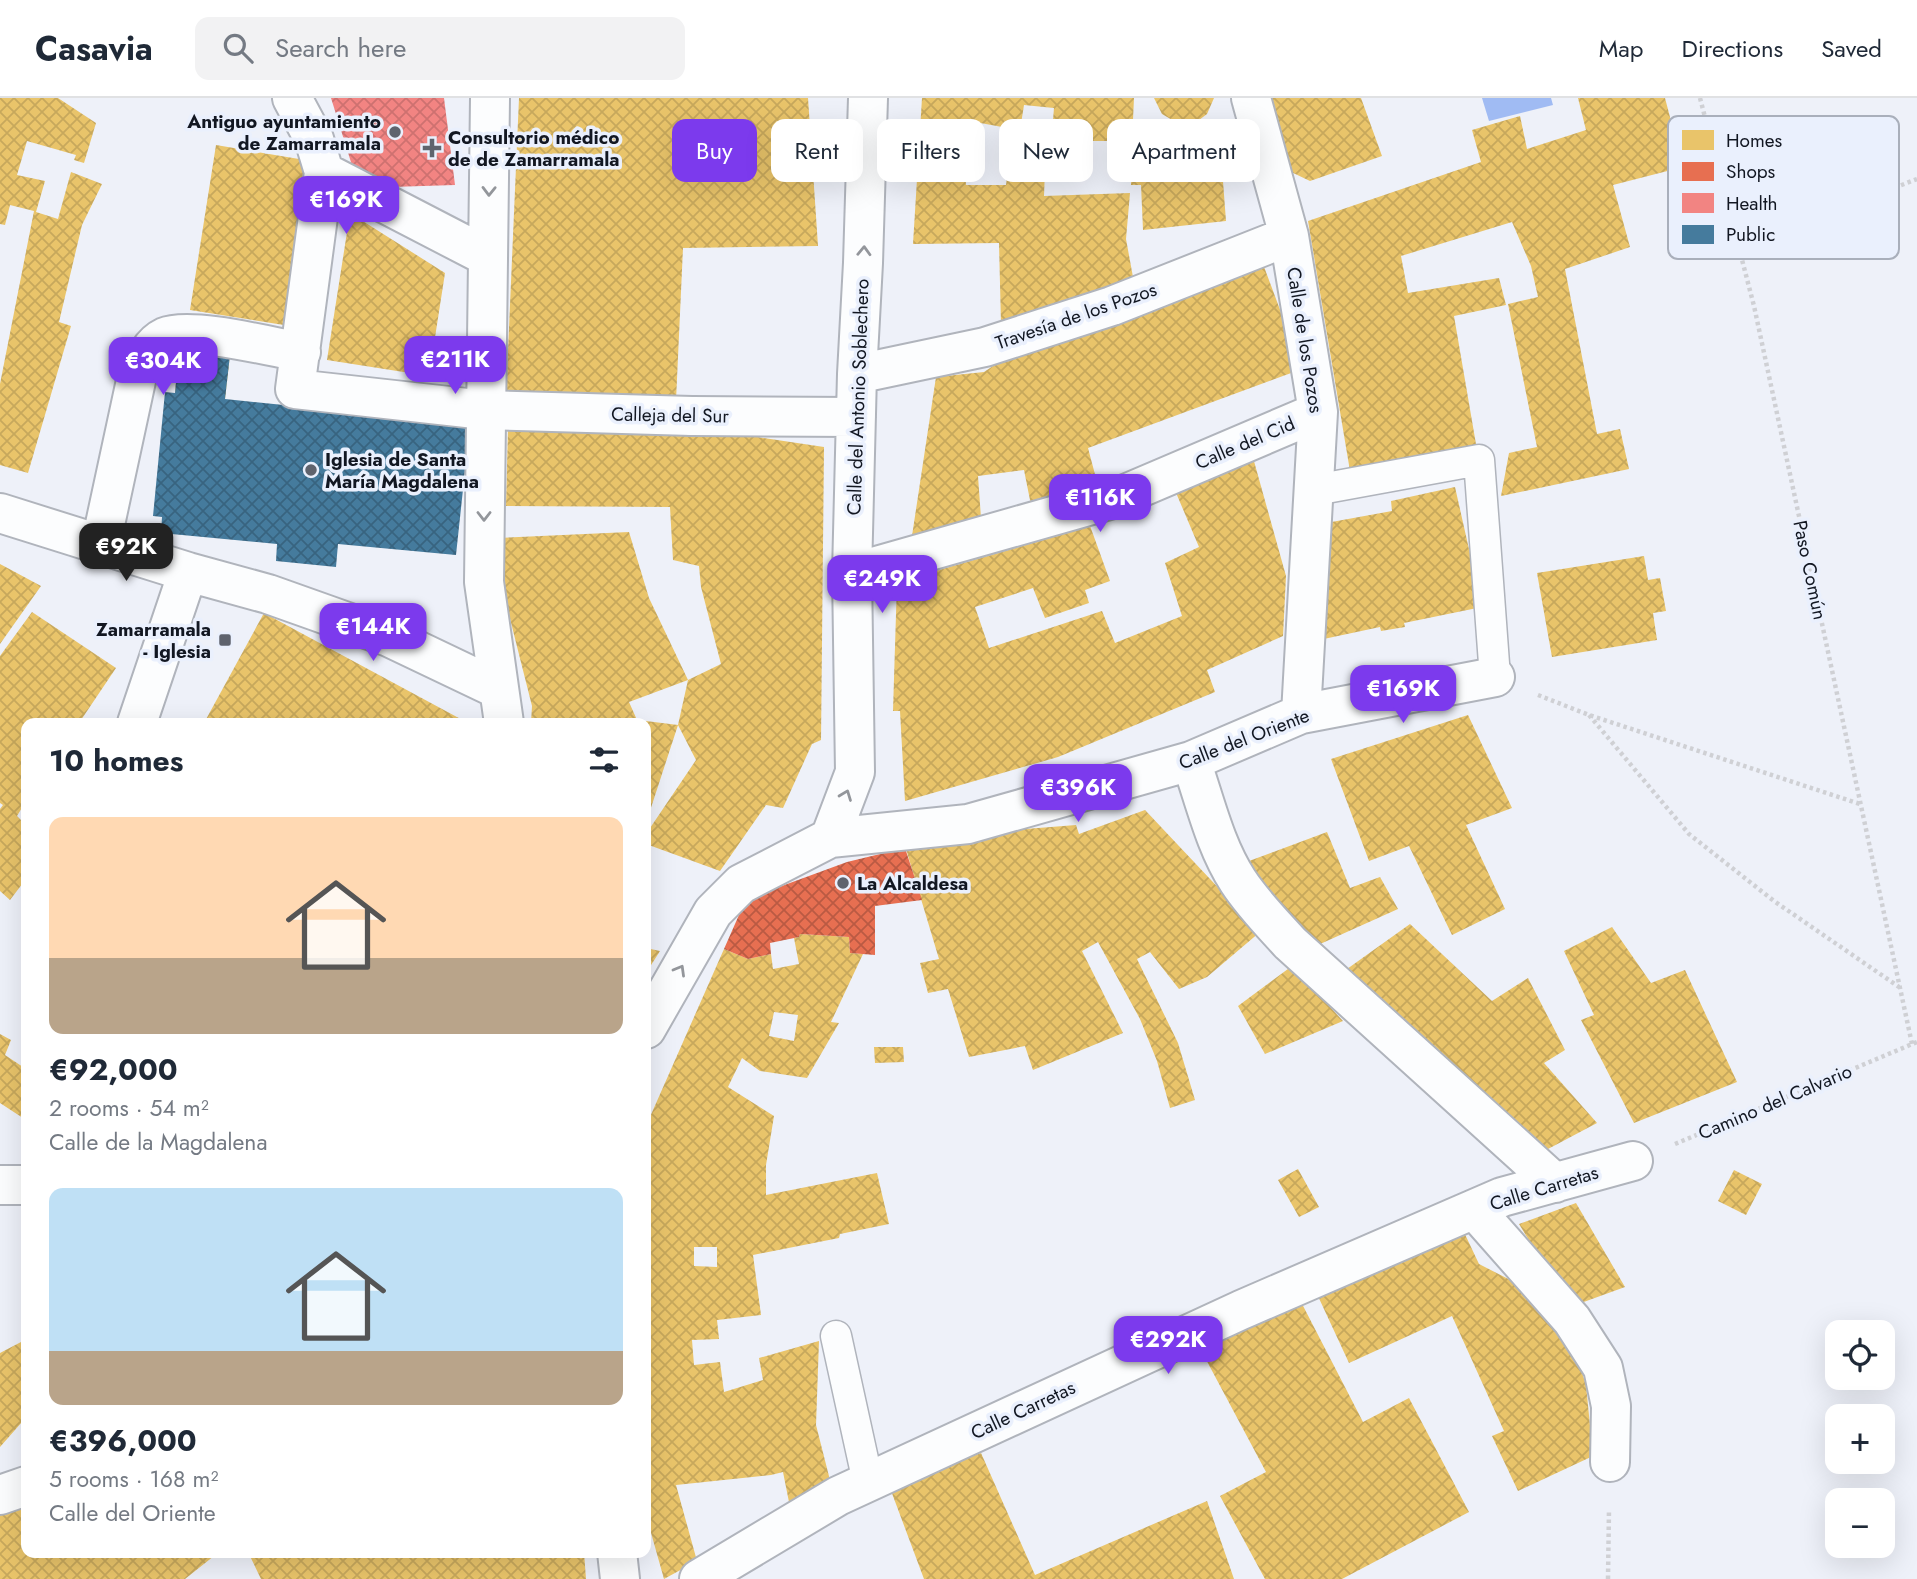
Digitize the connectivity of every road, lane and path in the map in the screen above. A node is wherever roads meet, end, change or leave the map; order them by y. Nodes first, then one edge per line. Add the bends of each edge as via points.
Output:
1 (292, 98) edge
2 (490, 98) edge
3 (868, 98) edge
4 (1251, 98) edge
5 (1700, 98) edge
6 (1705, 116) edge
7 (324, 173) junction
8 (1917, 179) edge
9 (1899, 186) edge
10 (1289, 236) junction
11 (488, 257) junction
12 (1741, 259) edge
13 (301, 352) junction
14 (857, 374) junction
15 (485, 410) junction
16 (1318, 412) junction
17 (856, 417) junction
18 (1315, 490) junction
19 (0, 513) edge
20 (101, 543) junction
21 (188, 572) junction
22 (852, 573) junction
23 (1495, 677) junction
24 (501, 706) edge
25 (1301, 714) junction
26 (1589, 715) junction
27 (139, 718) edge
28 (1191, 761) junction
29 (1860, 804) junction
30 (830, 838) junction
31 (1899, 987) junction
32 (651, 1016) edge
33 (1914, 1043) edge
34 (1633, 1161) joint
35 (1555, 1183) junction
36 (1475, 1210) junction
37 (836, 1336) dead end
38 (1610, 1462) joint
39 (868, 1482) junction
40 (21, 1488) edge
41 (0, 1495) edge
42 (618, 1558) edge
43 (620, 1579) edge
44 (699, 1579) edge
45 (1608, 1579) edge

1 - 7 street via 314,139
2 -> 11 street
14 -> 3 street, Calle del Antonio Soblechero
4 - 10 street, Calle de los Pozos
5 - 6 path, Paso Común
7 - 11 street
7 - 13 street
8 - 9 path
10 - 14 street, Travesía de los Pozos via 1112,306 1011,339
10 - 16 street, Calle de los Pozos
11 - 15 street
12 - 29 path, Paso Común
13 - 15 street, Calleja del Sur via 295,388
13 - 20 street via 197,334 176,334 157,342 137,376
14 - 17 street, Calle del Antonio Soblechero
15 - 17 street, Calleja del Sur
15 -> 24 street via 484,582
16 - 18 street, Calle de los Pozos
16 - 22 street, Calle del Cid via 1116,498
17 - 22 street, Calle del Antonio Soblechero
18 - 23 lane via 1479,460
18 - 25 street, Calle de los Pozos
19 - 20 street
20 - 21 street
21 - 24 street via 268,594 389,637
21 - 27 street
30 -> 22 street, Calle del Antonio Soblechero via 855,772
23 - 25 street, Calle del Oriente
23 - 26 path
25 - 28 street, Calle del Oriente
26 - 29 path
26 - 31 path via 1689,834 1774,901
28 - 30 street, Calle del Oriente via 968,824
28 - 35 street via 1222,849 1260,911
29 - 31 path, Paso Común
32 -> 30 street via 726,897 741,884
31 - 33 path, Paso Común
33 - 34 path, Camino del Calvario
34 - 35 street, Calle Carretas
35 - 36 street, Calle Carretas via 1502,1197
36 - 38 street via 1572,1320 1602,1368 1611,1406
36 - 39 street, Calle Carretas via 1241,1310
37 - 39 lane
38 - 45 path
39 - 44 street, Calle Carretas
40 - 41 street
42 - 43 street

